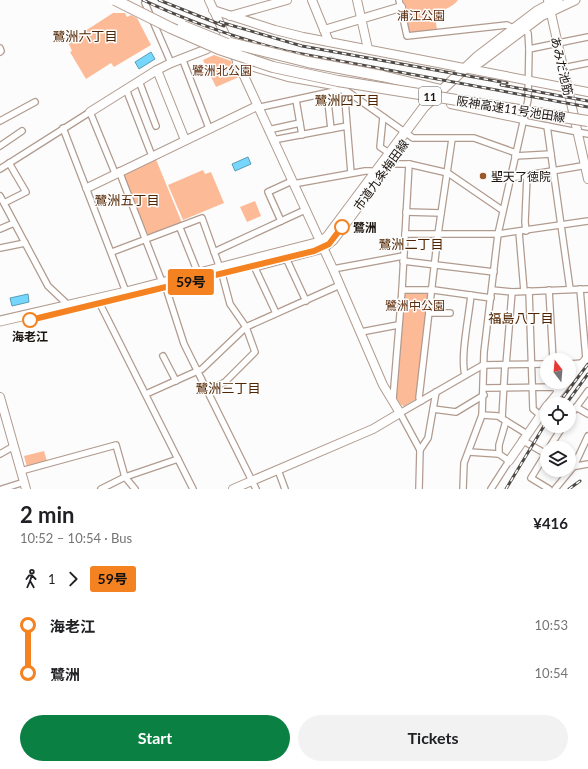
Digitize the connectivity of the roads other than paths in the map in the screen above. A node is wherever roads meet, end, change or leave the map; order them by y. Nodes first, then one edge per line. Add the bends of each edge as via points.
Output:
1 (115, 0) edge
2 (129, 0) edge
3 (209, 0) edge
4 (287, 0) edge
5 (312, 0) edge
6 (357, 0) edge
7 (558, 0) edge
8 (575, 0) edge
9 (145, 3) dead end
10 (254, 4) edge
11 (400, 4) edge
12 (549, 5) edge
13 (213, 10) junction
14 (230, 16) junction
15 (361, 19) junction
16 (513, 28) junction
17 (524, 29) junction
18 (324, 30) junction
19 (204, 35) junction
20 (588, 37) edge
21 (227, 40) junction
22 (558, 42) junction
23 (332, 45) junction
24 (0, 48) edge
25 (207, 49) joint
26 (368, 49) junction
27 (528, 50) junction
28 (0, 52) edge
29 (182, 58) junction
30 (236, 62) junction
31 (331, 62) tunnel mouth
32 (171, 63) junction
33 (588, 63) edge
34 (467, 67) junction
35 (563, 68) junction
36 (157, 70) junction
37 (382, 76) junction
38 (530, 79) junction
39 (139, 81) junction
40 (328, 84) junction
41 (567, 87) junction
42 (344, 88) junction
43 (126, 89) junction
44 (441, 90) junction
45 (588, 92) edge
46 (327, 93) junction
47 (404, 97) junction
48 (296, 100) junction
49 (432, 101) junction
50 (35, 102) dead end
51 (257, 106) junction
52 (501, 107) junction
53 (90, 112) junction
54 (588, 114) edge
55 (383, 117) junction
56 (523, 119) junction
57 (0, 121) edge
58 (588, 121) edge
59 (300, 123) junction
60 (156, 126) dead end
61 (347, 126) junction
62 (547, 126) junction
63 (588, 127) edge
64 (63, 128) junction
65 (209, 128) junction
66 (331, 129) junction
67 (268, 130) junction
68 (22, 131) dead end
69 (577, 132) junction
70 (407, 134) junction
71 (588, 134) edge
72 (302, 135) junction
73 (452, 139) junction
74 (185, 140) junction
75 (273, 140) junction
76 (0, 146) edge
77 (551, 154) junction
78 (515, 155) junction
79 (152, 156) junction
80 (390, 158) junction
81 (9, 163) junction
82 (409, 164) junction
83 (587, 165) edge
84 (0, 169) edge
85 (117, 172) junction
86 (553, 172) junction
87 (350, 173) junction
88 (448, 173) junction
89 (374, 175) junction
90 (527, 176) junction
91 (510, 178) junction
92 (588, 179) edge
93 (292, 183) junction
94 (87, 188) junction
95 (0, 196) edge
96 (4, 203) junction
97 (305, 210) junction
98 (502, 210) junction
99 (406, 212) junction
100 (441, 213) junction
101 (281, 221) junction
102 (588, 221) edge
103 (14, 223) junction
104 (561, 225) junction
105 (0, 228) edge
106 (180, 228) junction
107 (526, 231) junction
108 (519, 232) junction
109 (405, 234) junction
110 (438, 234) junction
111 (498, 234) junction
112 (146, 240) junction
113 (25, 243) junction
114 (321, 245) junction
115 (0, 248) edge
116 (112, 252) junction
117 (214, 252) junction
118 (286, 258) junction
119 (403, 258) junction
120 (435, 264) junction
121 (254, 266) junction
122 (333, 269) junction
123 (220, 271) junction
124 (494, 272) junction
125 (198, 273) junction
126 (164, 285) junction
127 (340, 285) junction
128 (570, 289) junction
129 (580, 289) junction
130 (588, 289) edge
131 (402, 290) junction
132 (492, 290) junction
133 (549, 290) junction
134 (431, 291) junction
135 (526, 291) junction
136 (126, 292) junction
137 (512, 292) junction
138 (471, 295) junction
139 (491, 298) junction
140 (98, 301) junction
141 (306, 301) junction
142 (67, 306) junction
143 (276, 312) junction
144 (430, 313) junction
145 (450, 313) dead end
146 (0, 321) edge
147 (398, 326) junction
148 (246, 327) junction
149 (0, 328) edge
150 (586, 331) edge
151 (361, 332) junction
152 (553, 353) edge
153 (163, 356) dead end
154 (586, 360) edge
155 (576, 362) edge
156 (540, 364) edge
157 (483, 365) junction
158 (505, 365) junction
159 (531, 365) junction
160 (198, 372) junction
161 (576, 372) edge
162 (465, 375) junction
163 (176, 381) junction
164 (484, 388) junction
165 (504, 388) junction
166 (532, 388) junction
167 (540, 388) edge
168 (208, 391) junction
169 (588, 391) edge
170 (436, 392) junction
171 (146, 394) junction
172 (484, 395) junction
173 (0, 396) edge
174 (393, 399) junction
175 (421, 401) junction
176 (1, 405) edge
177 (576, 407) joint
178 (433, 409) junction
179 (400, 413) junction
180 (588, 414) edge
181 (482, 415) junction
182 (540, 415) joint
183 (504, 419) junction
184 (588, 436) edge
185 (524, 437) junction
186 (14, 446) junction
187 (540, 449) edge
188 (420, 450) junction
189 (469, 452) junction
190 (0, 454) edge
191 (499, 454) junction
192 (178, 459) junction
193 (576, 459) edge
194 (509, 461) junction
195 (588, 464) edge
196 (576, 466) edge
197 (540, 468) edge
198 (21, 470) junction
199 (278, 470) junction
200 (125, 477) junction
201 (564, 477) edge
202 (252, 481) junction
203 (25, 486) edge
204 (2, 489) edge
205 (101, 489) edge
206 (134, 489) edge
207 (194, 489) edge
208 (233, 489) edge
209 (256, 489) edge
210 (285, 489) edge
211 (419, 489) edge
212 (463, 489) edge
213 (491, 489) edge
214 (549, 489) edge
215 (555, 489) edge

1 - 52 highway, 阪神高速11号池田線 / 11, bridge via 219,49 273,67 338,81
2 - 19 highway, 阪神高速11号池田線 / 11, bridge
3 - 13 street
4 - 10 street
5 - 18 street
6 - 15 street
7 - 12 main road, 市道九条梅田線
8 - 12 main road, 市道九条梅田線
9 - 32 street
10 - 14 street
11 - 15 street
11 - 16 street via 407,36 507,25
12 - 16 main road, 市道九条梅田線
12 - 17 main road, 市道九条梅田線
12 - 22 street, あみだ池筋
13 - 14 street
13 - 21 street
14 - 23 street
15 - 18 street
15 - 26 street
16 - 34 main road, 市道九条梅田線
17 - 27 street via 528,33
17 - 34 main road, 市道九条梅田線 via 480,62
18 - 23 street
19 - 37 highway, 11, bridge via 285,57
19 - 54 highway, 阪神高速11号池田線 / 11, bridge via 250,53 315,70
20 - 22 street
21 - 25 street
21 - 30 street
22 - 27 street
22 - 35 street, あみだ池筋
23 - 26 street
24 - 28 street
25 - 29 street
26 - 34 street
27 - 38 street
29 - 32 street
29 - 65 street
30 - 40 street via 284,76
30 - 51 street
31 - 40 street
32 - 36 street
33 - 35 street
34 - 38 street
34 - 44 main road, 市道九条梅田線
35 - 41 street, あみだ池筋
36 - 39 street
36 - 74 street
37 - 44 highway, 11
37 - 47 highway via 400,86
38 - 41 street
38 - 56 street
39 - 43 street
39 - 60 street
40 - 42 street
41 - 45 street
41 - 69 street, あみだ池筋
42 - 46 street
42 - 47 street
42 - 55 street
42 - 61 street
43 - 53 street
43 - 79 street
44 - 49 main road, 市道九条梅田線
46 - 48 street
46 - 66 street
47 - 49 street
48 - 51 street
48 - 59 street
49 - 56 street
49 - 70 main road, 市道九条梅田線 via 428,111
50 - 57 street
51 - 65 street
51 - 67 street
52 - 58 highway, 阪神高速11号池田線 / 11, bridge
52 - 63 highway, 11, bridge via 557,122
53 - 64 street
53 - 85 street
55 - 70 street
55 - 80 street via 380,147
56 - 62 street
56 - 78 street
59 - 67 street
59 - 72 street
61 - 66 street
61 - 87 street
62 - 69 street
62 - 77 street
64 - 81 street
64 - 94 street
65 - 74 street
66 - 72 street
67 - 75 street
68 - 76 street
69 - 71 street
69 - 83 street, あみだ池筋
70 - 73 street via 418,139
70 - 80 main road, 市道九条梅田線
72 - 75 street
73 - 78 street via 474,138
73 - 88 street
74 - 79 street
75 - 93 street
77 - 78 street
77 - 86 street
78 - 91 street
79 - 85 street
80 - 82 street via 399,165
80 - 89 main road, 市道九条梅田線
80 - 114 main road, 市道九条梅田線 via 333,240
81 - 84 street
81 - 96 street via 26,192
82 - 88 street
82 - 99 street
83 - 86 street
83 - 92 street, あみだ池筋
85 - 94 street
85 - 112 street
86 - 90 street
86 - 104 street
87 - 89 street via 371,171
87 - 93 street
88 - 98 street
88 - 100 street
89 - 114 main road, 市道九条梅田線
90 - 91 street
90 - 107 street
91 - 98 street
93 - 97 street
93 - 101 street via 268,192
94 - 116 street
95 - 96 street
96 - 103 street
97 - 101 street
97 - 114 street
98 - 111 street
99 - 100 street
99 - 109 street
100 - 110 street
101 - 117 street
102 - 104 street
103 - 105 street
103 - 113 street
104 - 107 street
104 - 128 street
106 - 112 street
106 - 117 street via 202,218
106 - 125 street
107 - 108 street
108 - 111 street
108 - 135 street
109 - 110 street
109 - 119 street
110 - 111 street
110 - 120 street
111 - 124 street
112 - 116 street
112 - 126 street
113 - 115 street
113 - 142 street via 48,286
114 - 118 main road, 市道九条梅田線
114 - 122 street
114 - 123 main road, 市道九条梅田線
116 - 136 street
117 - 123 street
118 - 121 main road, 市道九条梅田線
118 - 141 street
119 - 120 street
119 - 122 street
119 - 131 street
120 - 124 street
120 - 134 street
121 - 123 main road, 市道九条梅田線
121 - 143 street
122 - 127 street
123 - 125 main road, 市道九条梅田線
123 - 126 main road, 市道九条梅田線
123 - 148 street via 230,304
124 - 132 street
125 - 126 main road, 市道九条梅田線
126 - 136 main road, 市道九条梅田線
126 - 140 main road, 市道九条梅田線
126 - 160 street via 184,344
127 - 141 street
127 - 151 street
128 - 129 street
128 - 133 street
129 - 130 street
129 - 150 street
131 - 134 street
131 - 147 street
132 - 137 street
132 - 139 street
133 - 135 street
133 - 152 street
134 - 138 street
134 - 144 street
135 - 137 street
135 - 159 street
136 - 140 main road, 市道九条梅田線
137 - 158 street
138 - 139 street
138 - 162 street
139 - 157 street
140 - 142 main road, 市道九条梅田線
140 - 149 main road, 市道九条梅田線
140 - 171 street
141 - 143 street
142 - 146 main road, 市道九条梅田線
143 - 148 street
144 - 145 street
144 - 175 street via 419,398
147 - 151 street
147 - 174 street
148 - 160 street
148 - 168 street via 254,353 225,382
150 - 154 street
151 - 174 street via 384,385
153 - 163 street
154 - 155 street
154 - 161 street
156 - 159 street
157 - 158 street
157 - 162 street
157 - 164 street
158 - 159 street
158 - 165 street
159 - 166 street
160 - 163 street
160 - 168 street
162 - 170 street
163 - 171 street
164 - 165 street
164 - 172 street
165 - 166 street
165 - 183 street
166 - 167 street
166 - 182 street via 533,408
168 - 202 street
169 - 177 street
170 - 175 street
170 - 178 street
171 - 192 street
172 - 178 street via 456,412
172 - 181 street
173 - 176 street
174 - 179 street
175 - 179 street
176 - 186 street
177 - 180 street
178 - 188 street via 428,438
179 - 188 street
179 - 199 street via 373,429
181 - 183 street
181 - 189 street
182 - 185 street
183 - 185 street
183 - 191 street
184 - 193 street
185 - 187 street
185 - 194 street
186 - 190 street
186 - 198 street
188 - 211 street
189 - 191 street
189 - 212 street via 464,463
191 - 194 street
192 - 200 street
192 - 207 street
194 - 213 street
195 - 196 street
197 - 214 street via 531,478
198 - 200 street via 116,445
198 - 203 street
199 - 202 street
199 - 210 street
200 - 205 street
200 - 206 street
201 - 215 street
202 - 208 street
202 - 209 street
203 - 204 street

